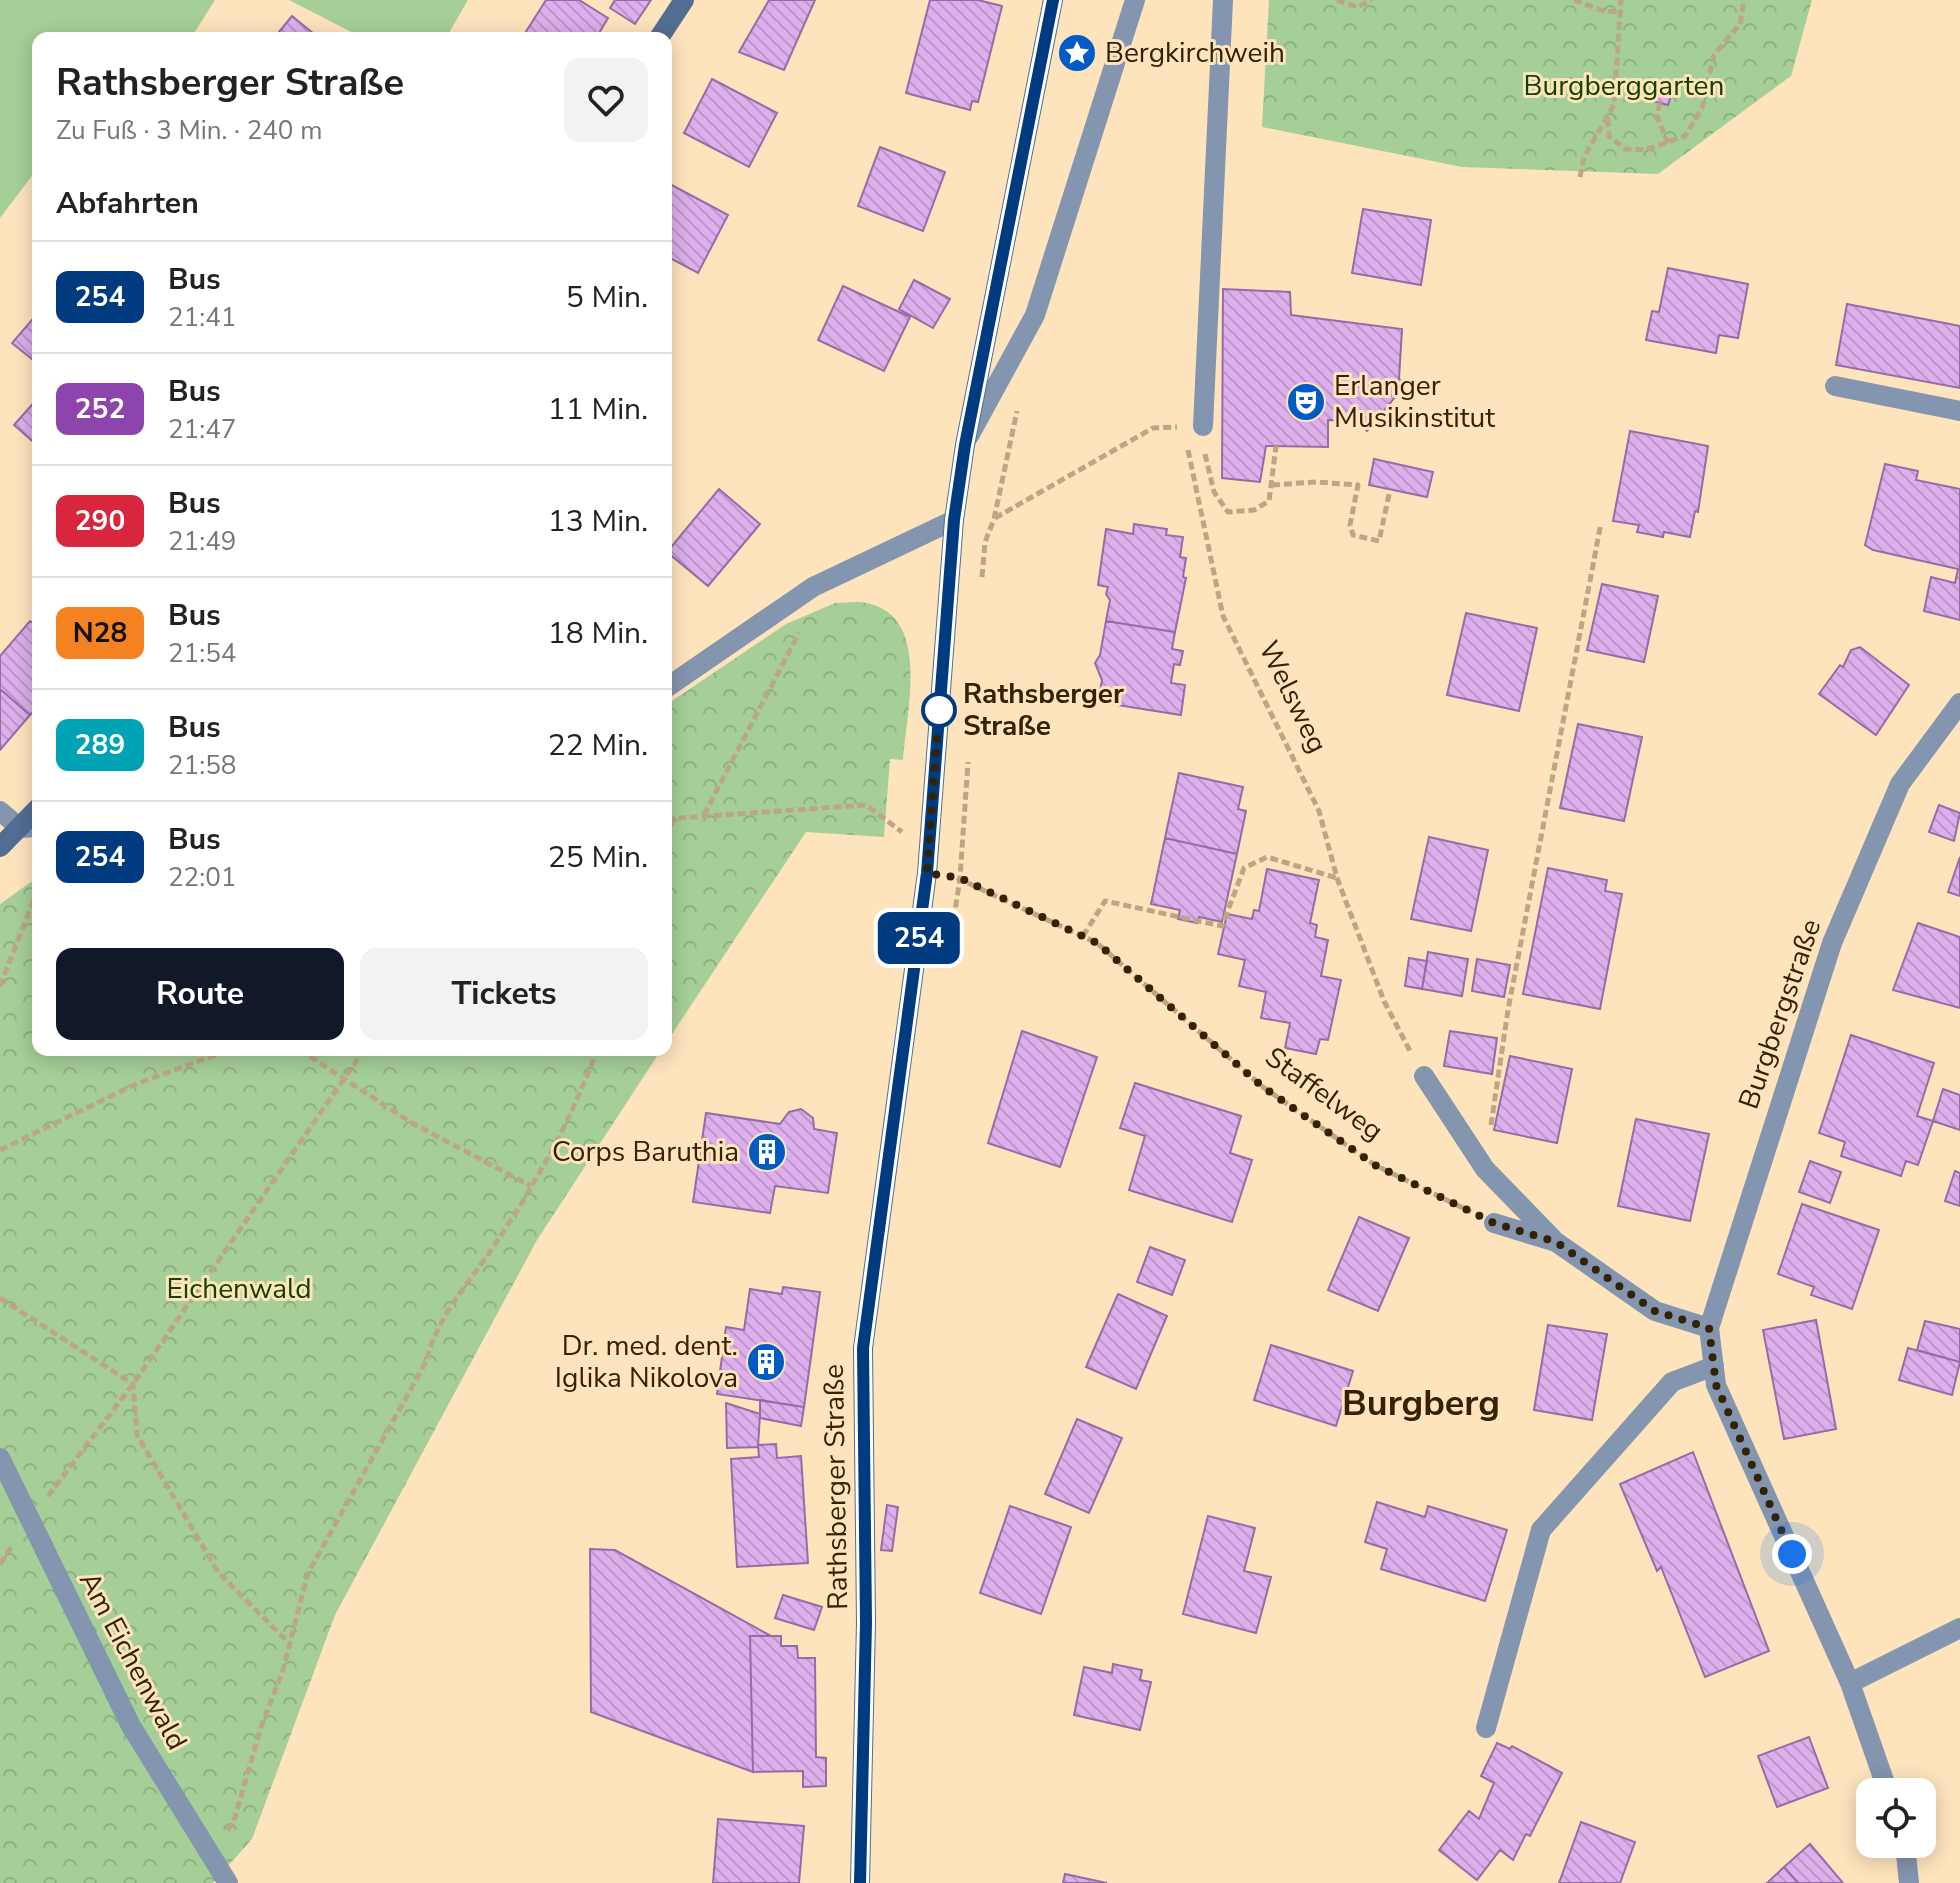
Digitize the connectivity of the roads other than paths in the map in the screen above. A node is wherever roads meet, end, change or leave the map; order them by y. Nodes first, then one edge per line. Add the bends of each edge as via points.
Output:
1 (684, 0) edge
2 (1053, 0) edge
3 (1135, 0) edge
4 (1223, 0) edge
5 (663, 32) edge
6 (1835, 386) dead end
7 (1960, 411) edge
8 (1193, 426) road end
9 (965, 445) junction
10 (954, 520) junction
11 (672, 684) edge
12 (1960, 703) edge
13 (0, 811) edge
14 (29, 828) edge
15 (0, 847) edge
16 (1424, 1076) road end
17 (1494, 1223) road end
18 (1556, 1242) junction
19 (1709, 1328) junction
20 (1714, 1366) junction
21 (0, 1458) edge
22 (1960, 1628) edge
23 (1850, 1683) junction
24 (1486, 1728) dead end
25 (1883, 1778) edge
26 (1906, 1858) edge
27 (228, 1883) edge
28 (860, 1883) edge
29 (1909, 1883) edge

1 - 5 street
2 - 9 street, Rathsberger Straße
3 - 9 street via 1035,315
4 - 8 street
6 - 7 street
9 - 10 street, Rathsberger Straße
10 - 11 street via 813,587
10 - 28 street, Rathsberger Straße via 927,873 863,1348 866,1623
12 - 19 street, Burgbergstraße via 1900,784 1832,943
13 - 14 street
14 - 15 street
16 - 18 street via 1485,1169
17 - 18 street
18 - 19 street via 1655,1311
19 - 20 street, Burgbergstraße
20 - 23 street, Burgbergstraße via 1716,1385
20 - 24 street via 1672,1382 1541,1530
21 - 27 street, Am Eichenwald via 131,1726
22 - 23 street
23 - 25 street, Burgbergstraße
26 - 29 street

